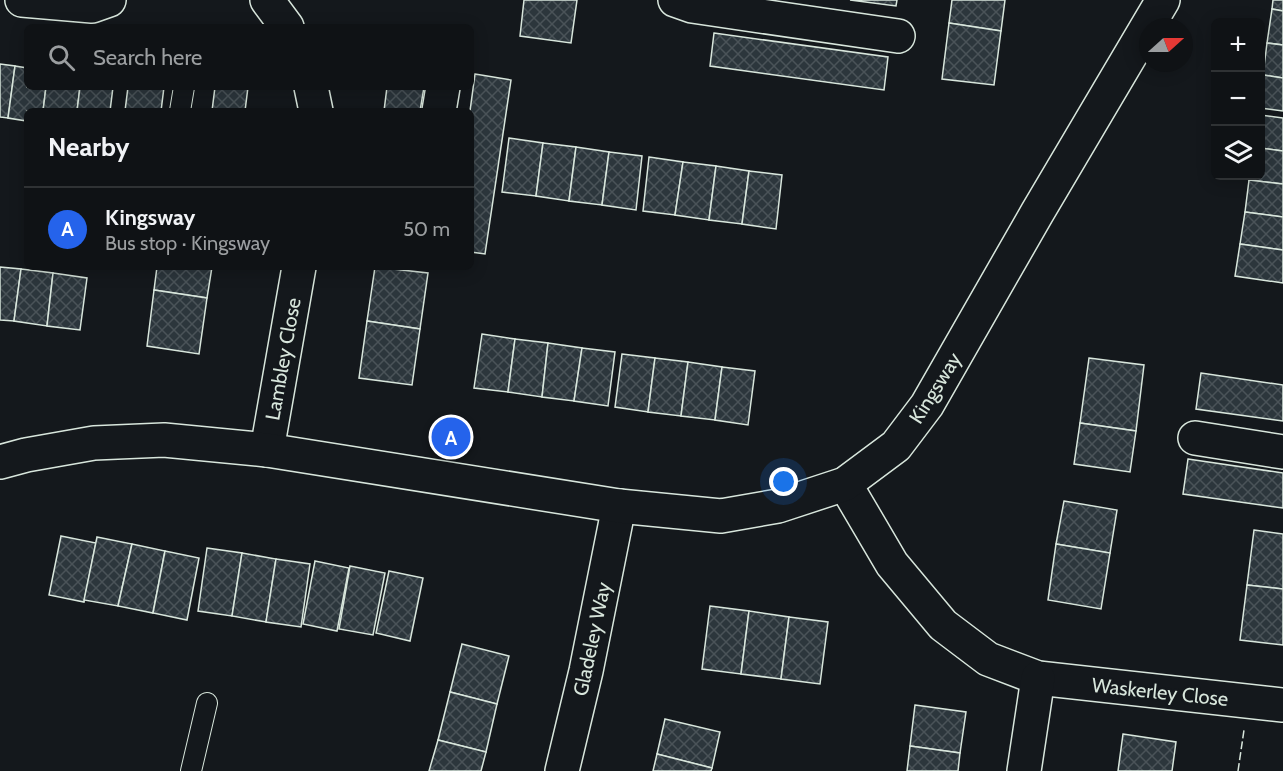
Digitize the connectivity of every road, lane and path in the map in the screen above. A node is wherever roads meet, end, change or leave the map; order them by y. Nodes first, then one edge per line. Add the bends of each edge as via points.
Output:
1 (22, 0) edge
2 (109, 0) edge
3 (267, 0) edge
4 (675, 0) edge
5 (1163, 0) edge
6 (285, 24) edge
7 (898, 36) dead end
8 (184, 90) edge
9 (312, 90) edge
10 (442, 90) edge
11 (180, 108) edge
12 (315, 108) edge
13 (440, 108) edge
14 (297, 270) edge
15 (1195, 438) dead end
16 (267, 450) junction
17 (1283, 452) edge
18 (0, 462) edge
19 (845, 484) junction
20 (619, 506) junction
21 (1038, 678) junction
22 (207, 703) dead end
23 (1283, 705) edge
24 (191, 771) edge
25 (562, 771) edge
26 (1024, 771) edge

1 - 2 street via 92,6
3 - 6 street
4 - 7 street via 692,6
5 - 19 street, Kingsway via 927,405 896,446
8 - 11 lane
9 - 12 street
10 - 13 street
14 - 16 street, Lambley Close
15 - 17 street
16 - 18 street, Kingsway via 164,440 94,443
16 - 20 street, Kingsway
19 - 20 street, Kingsway via 778,506 721,516
19 - 21 street, Waskerley Close via 892,564 943,625 988,659
20 - 25 street, Gladeley Way
21 - 23 street, Waskerley Close
21 - 26 street
22 - 24 lane

